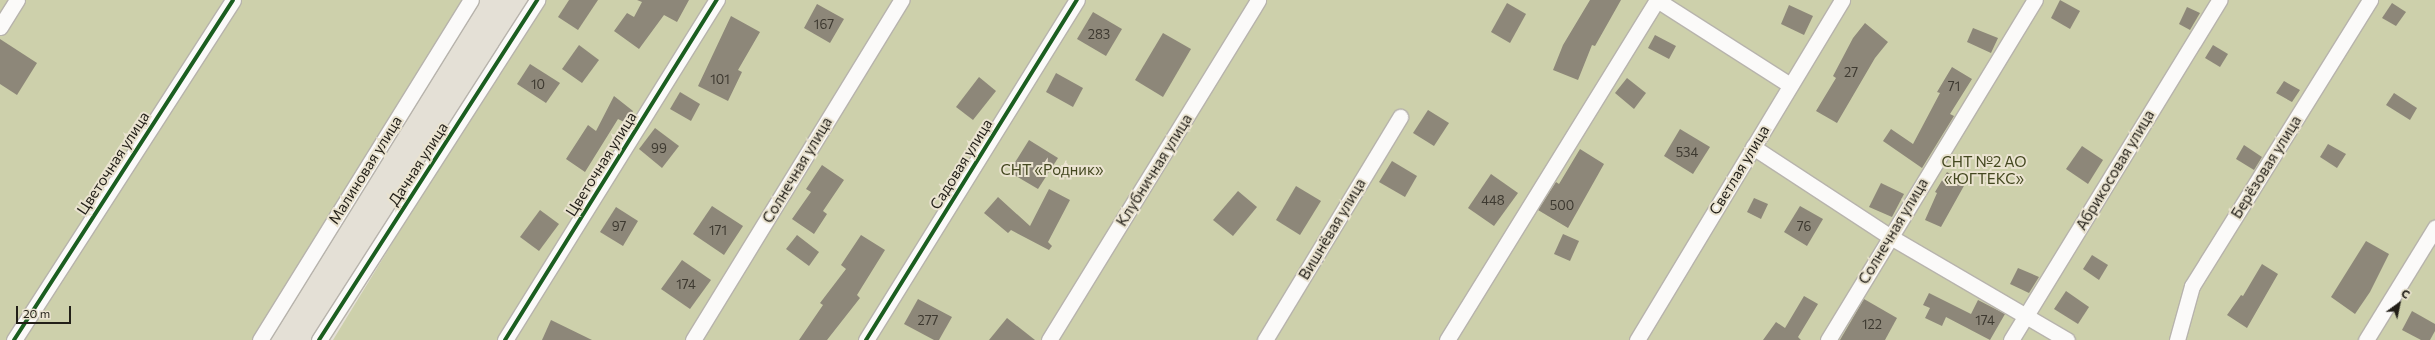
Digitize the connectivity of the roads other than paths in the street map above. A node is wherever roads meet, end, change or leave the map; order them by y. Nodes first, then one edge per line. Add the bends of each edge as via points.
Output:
1 (17, 0) edge
2 (233, 0) edge
3 (470, 0) edge
4 (537, 0) edge
5 (717, 0) edge
6 (902, 0) edge
7 (1077, 0) edge
8 (1258, 0) edge
9 (1657, 0) edge
10 (1842, 0) edge
11 (2035, 0) edge
12 (2219, 0) edge
13 (2370, 0) edge
14 (0, 27) edge
15 (1790, 85) junction
16 (1400, 117) dead end
17 (1753, 147) junction
18 (2435, 228) edge
19 (1889, 236) junction
20 (2026, 315) junction
21 (14, 340) edge
22 (260, 340) edge
23 (319, 340) edge
24 (505, 340) edge
25 (693, 340) edge
26 (866, 340) edge
27 (1050, 340) edge
28 (1265, 340) edge
29 (1447, 340) edge
30 (1637, 340) edge
31 (1828, 340) edge
32 (2011, 340) edge
33 (2067, 340) edge
34 (2177, 340) edge
35 (2366, 340) edge

1 - 14 street
2 - 21 street, Цветочная улица
3 - 22 street, Малиновая улица
4 - 23 street, Дачная улица
5 - 24 street, Цветочная улица
6 - 25 street, Солнечная улица
7 - 26 street, Садовая улица
8 - 27 street, Клубничная улица
9 - 15 street
9 - 29 street
10 - 15 street, Светлая улица
11 - 19 street, Солнечная улица
12 - 20 street, Абрикосовая улица
13 - 34 street, Берёзовая улица via 2192,286
15 - 17 street, Светлая улица
16 - 28 street, Вишнёвая улица
17 - 19 street
17 - 30 street, Светлая улица
18 - 35 street
19 - 20 street
19 - 31 street, Солнечная улица
20 - 32 street, Абрикосовая улица
20 - 33 street

